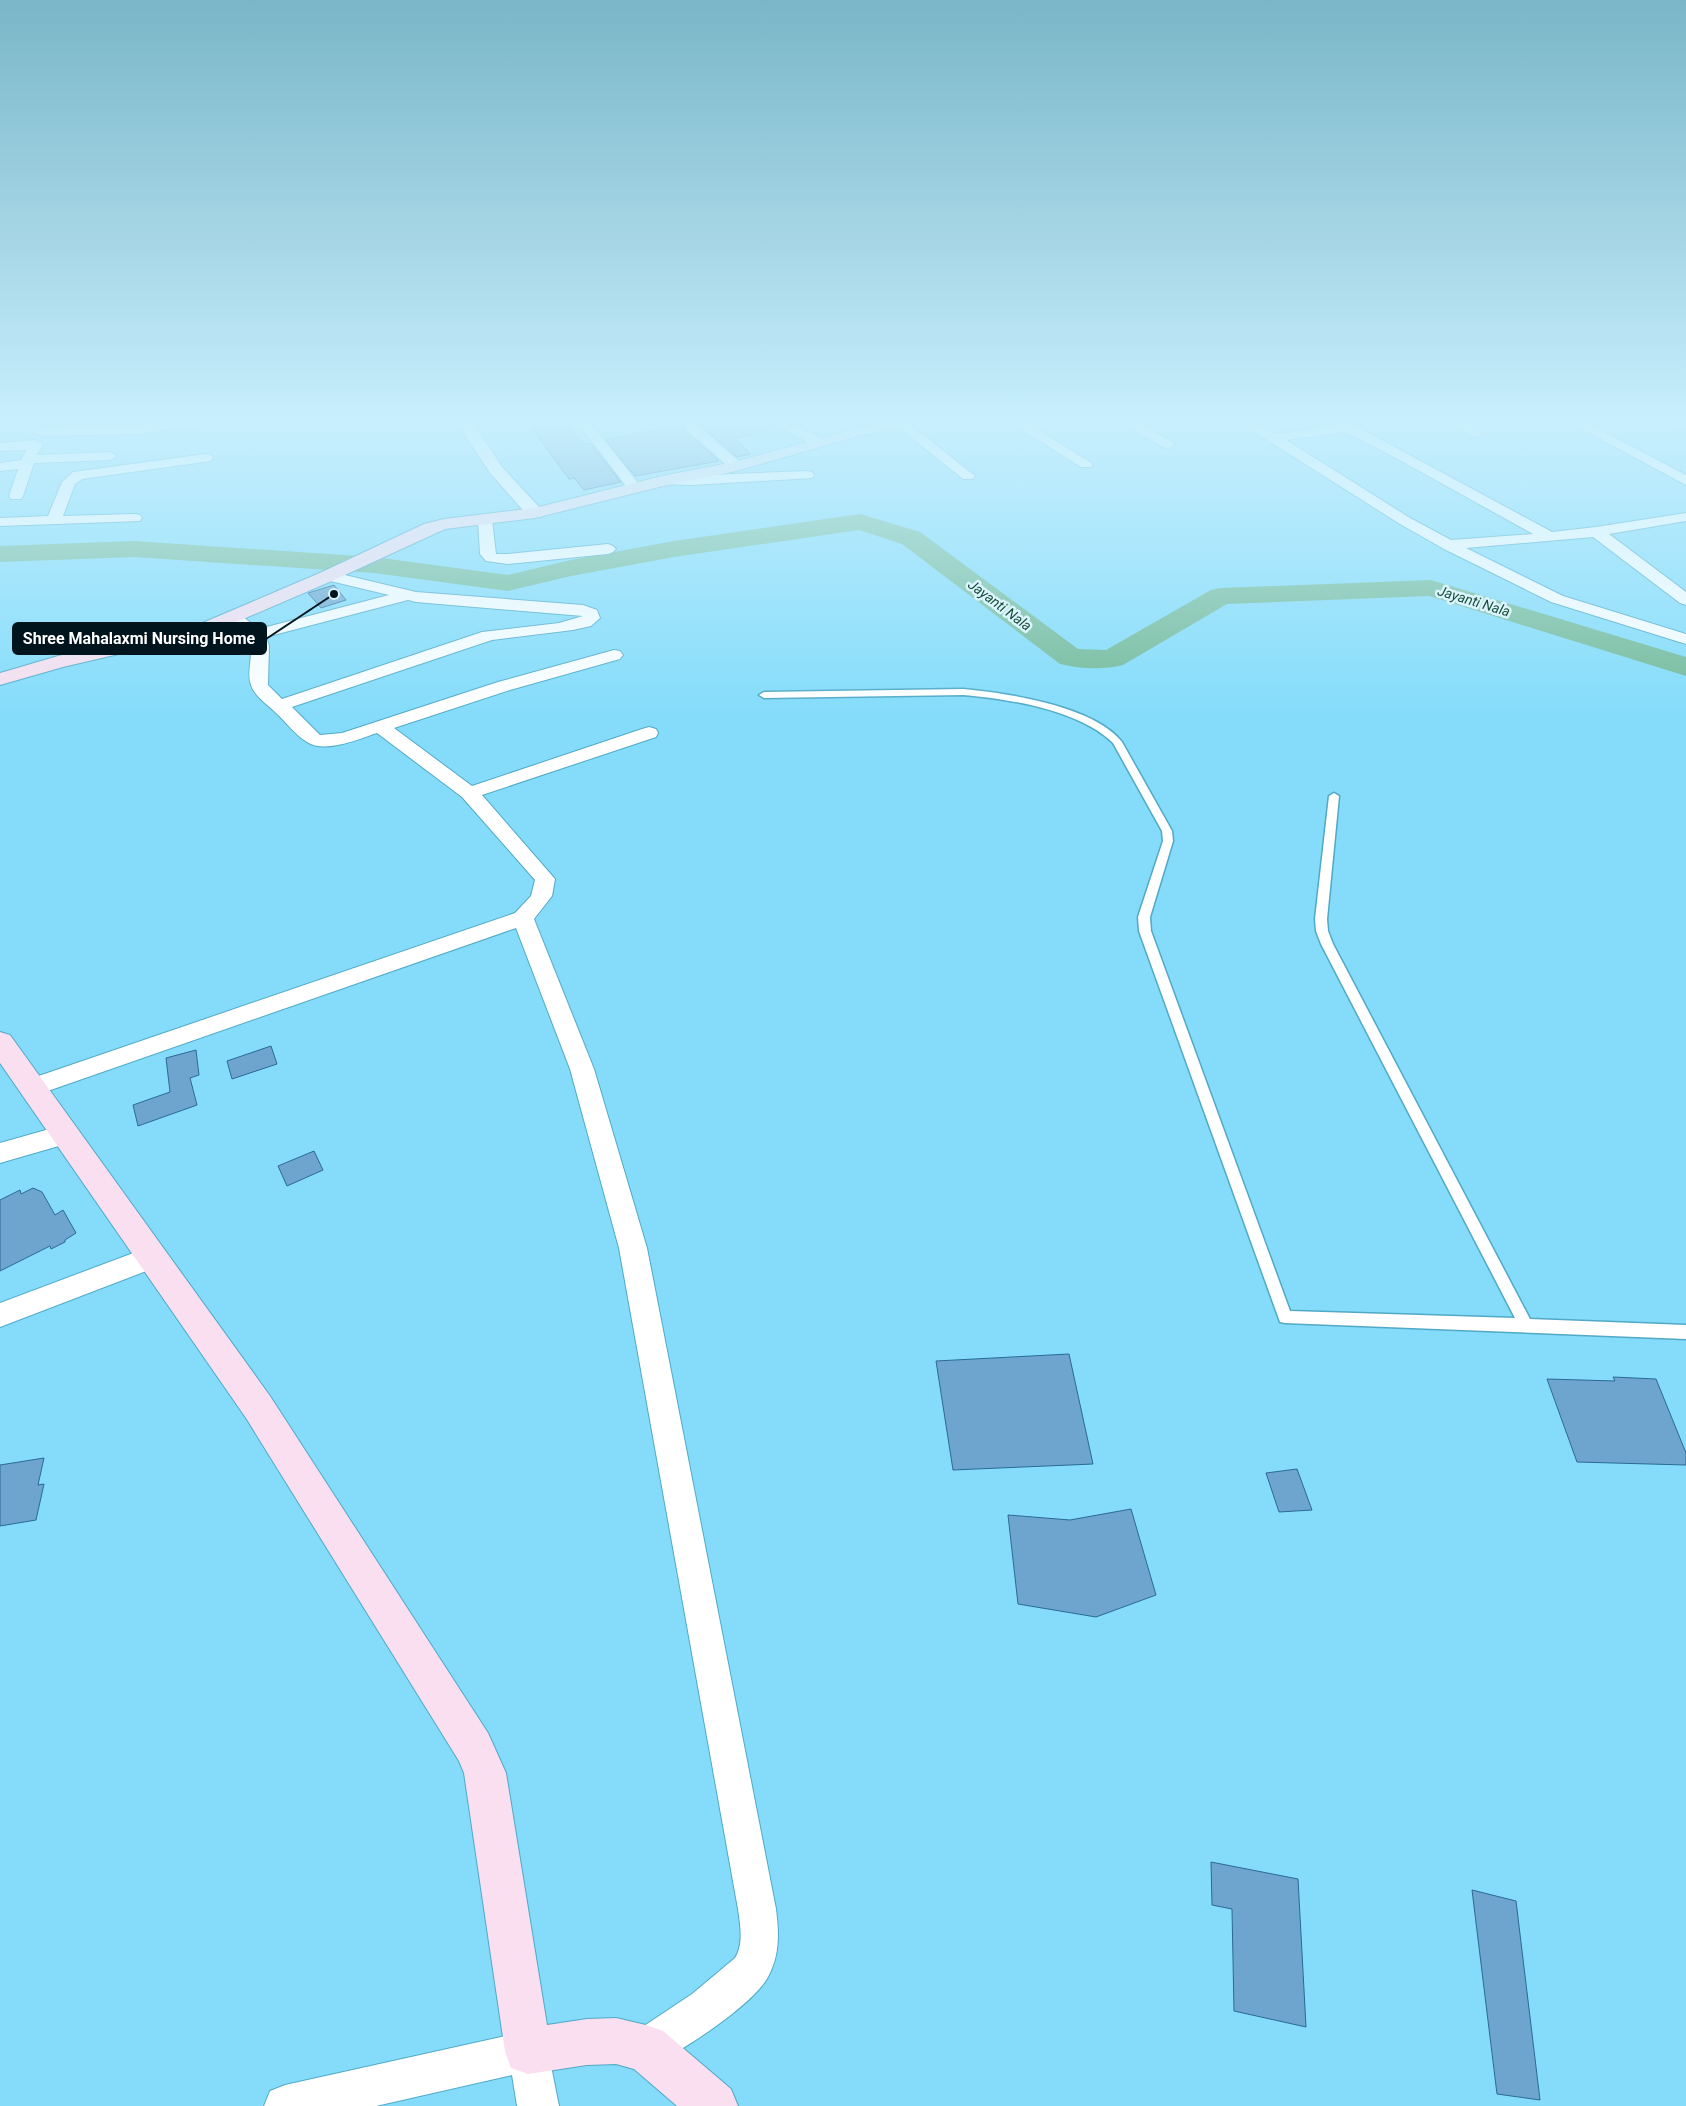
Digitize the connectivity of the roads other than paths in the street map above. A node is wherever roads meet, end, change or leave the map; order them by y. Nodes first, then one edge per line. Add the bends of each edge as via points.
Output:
1 (100, 519) edge
2 (489, 519) edge
3 (1403, 519) edge
4 (1517, 519) edge
5 (1674, 519) edge
6 (484, 520) junction
7 (53, 521) joint
8 (1665, 521) junction
9 (0, 522) edge
10 (1596, 532) junction
11 (1679, 532) dead end
12 (1550, 537) junction
13 (1448, 545) junction
14 (608, 550) dead end
15 (328, 576) junction
16 (406, 596) junction
17 (1686, 600) edge
18 (233, 617) junction
19 (255, 635) junction
20 (1686, 639) edge
21 (614, 654) dead end
22 (0, 679) edge
23 (764, 695) dead end
24 (278, 706) junction
25 (379, 726) junction
26 (649, 733) dead end
27 (469, 794) junction
28 (1334, 796) dead end
29 (523, 918) junction
30 (3, 1051) edge
31 (33, 1087) junction
32 (67, 1134) junction
33 (0, 1153) edge
34 (152, 1257) junction
35 (0, 1315) edge
36 (1526, 1325) junction
37 (1686, 1332) edge
38 (646, 2048) junction
39 (528, 2051) junction
40 (285, 2106) edge
41 (538, 2106) edge
42 (714, 2106) edge

1 - 7 street
2 - 6 main road
3 - 13 street
4 - 12 street
5 - 8 street
6 - 14 street via 491,558 508,560
6 - 15 main road via 430,528
7 - 9 street
8 - 10 street
8 - 11 street
10 - 12 street
10 - 17 street
12 - 13 street
13 - 20 street via 1557,599
15 - 16 street
15 - 18 main road
16 - 19 street
16 - 24 street via 583,610 591,613 592,618 580,626 488,636
18 - 19 street
18 - 22 main road via 206,628 58,662
19 - 24 street via 260,646 257,680
21 - 25 street
23 - 36 lane via 980,693 1077,715 1107,732 1117,742 1167,831 1168,841 1144,916 1144,931 1285,1317
24 - 25 street via 314,739 323,741 346,738
25 - 27 street
26 - 27 street
27 - 29 street via 545,879 546,889 541,898
28 - 36 lane via 1322,931
29 - 31 street
29 - 38 street via 582,1069 633,1248 757,1909 760,1937 755,1964 738,1984
30 - 31 main road
31 - 32 main road
32 - 33 street
32 - 34 main road
34 - 35 street
34 - 39 main road via 258,1407 474,1747 484,1773
36 - 37 lane
38 - 39 main road via 616,2042 588,2042
38 - 42 main road
39 - 40 street
39 - 41 street

